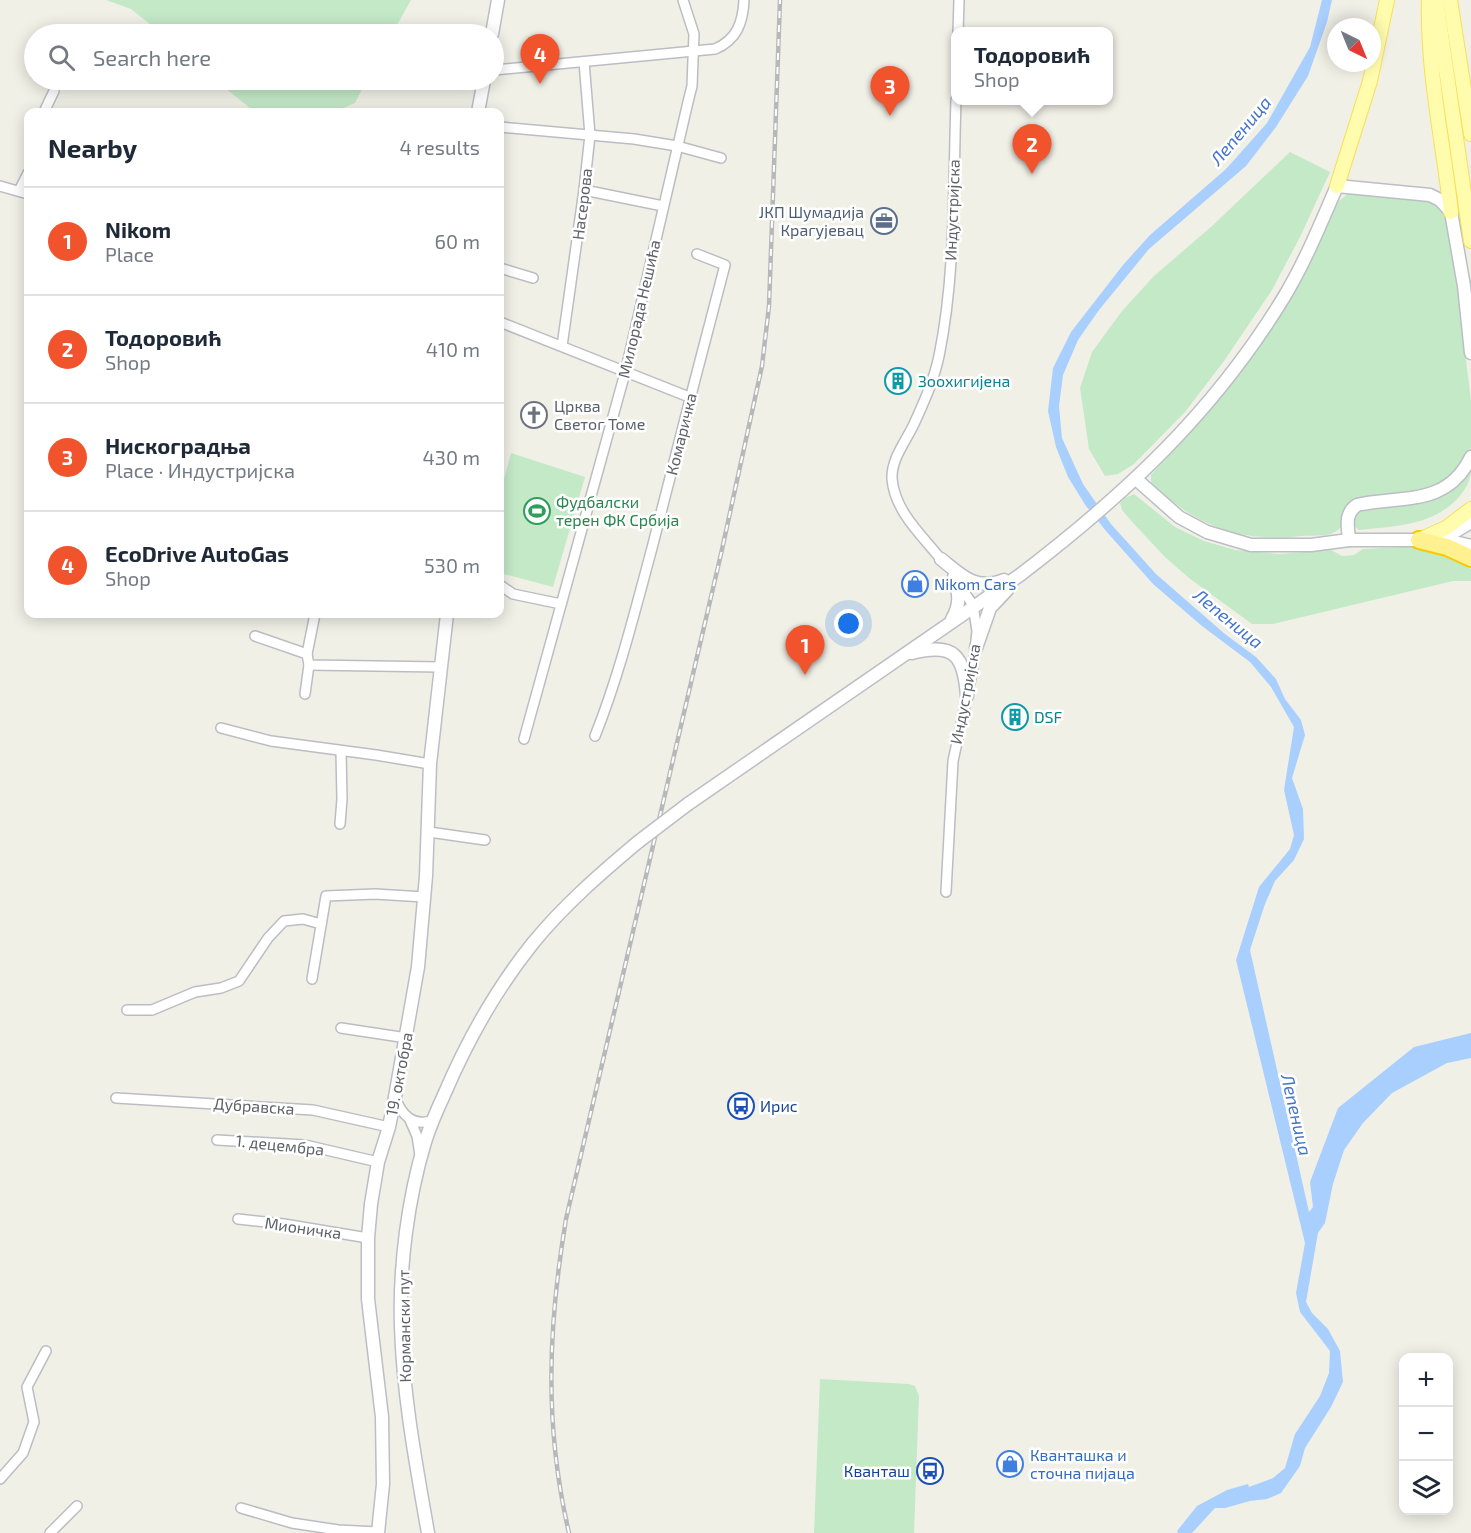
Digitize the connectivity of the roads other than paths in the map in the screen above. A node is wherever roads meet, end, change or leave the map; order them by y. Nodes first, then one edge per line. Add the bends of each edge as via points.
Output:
1 (498, 0) edge
2 (683, 0) edge
3 (744, 0) edge
4 (959, 0) edge
5 (1387, 0) edge
6 (1429, 0) edge
7 (1436, 0) edge
8 (1450, 0) edge
9 (494, 24) edge
10 (958, 27) edge
11 (692, 51) junction
12 (584, 62) junction
13 (504, 68) edge
14 (482, 90) edge
15 (54, 91) dead end
16 (956, 105) edge
17 (47, 108) edge
18 (479, 108) edge
19 (504, 127) edge
20 (1471, 134) edge
21 (590, 135) junction
22 (677, 146) junction
23 (721, 158) dead end
24 (0, 186) edge
25 (1337, 186) junction
26 (584, 190) junction
27 (24, 192) edge
28 (663, 206) junction
29 (1451, 212) junction
30 (1471, 241) edge
31 (697, 254) dead end
32 (504, 269) edge
33 (533, 278) dead end
34 (504, 324) edge
35 (562, 346) junction
36 (1471, 353) edge
37 (625, 373) junction
38 (689, 397) junction
39 (1471, 457) edge
40 (1136, 479) junction
41 (1471, 509) edge
42 (1471, 522) edge
43 (1349, 540) junction
44 (1419, 540) junction
45 (1471, 546) edge
46 (1046, 555) junction
47 (1471, 558) edge
48 (941, 559) junction
49 (1020, 574) junction
50 (954, 577) junction
51 (504, 588) edge
52 (561, 604) junction
53 (973, 605) junction
54 (314, 618) edge
55 (446, 618) edge
56 (950, 622) junction
57 (255, 636) dead end
58 (976, 648) junction
59 (308, 654) junction
60 (905, 655) junction
61 (309, 665) junction
62 (440, 667) junction
63 (305, 694) dead end
64 (967, 696) junction
65 (221, 728) dead end
66 (595, 736) dead end
67 (524, 739) dead end
68 (341, 751) junction
69 (430, 764) junction
70 (340, 824) dead end
71 (429, 832) junction
72 (485, 840) dead end
73 (946, 892) dead end
74 (424, 897) junction
75 (321, 924) junction
76 (312, 979) dead end
77 (127, 1010) dead end
78 (341, 1028) dead end
79 (407, 1038) junction
80 (395, 1097) junction
81 (116, 1098) dead end
82 (407, 1117) junction
83 (433, 1120) junction
84 (390, 1123) junction
85 (217, 1140) dead end
86 (420, 1159) junction
87 (378, 1162) junction
88 (238, 1219) dead end
89 (368, 1238) junction
90 (46, 1351) dead end
91 (0, 1479) edge
92 (77, 1506) dead end
93 (240, 1508) dead end
94 (378, 1532) edge
95 (50, 1533) edge
96 (428, 1533) edge

1 - 9 street
2 - 11 street, Милорада Нешића via 694,34
3 - 11 street via 740,26 729,40 715,49
4 - 10 street
5 - 25 main road via 1370,81
6 - 29 main road via 1430,64
7 - 30 main road
8 - 20 main road
11 - 12 street
11 - 22 street, Милорада Нешића via 692,86
12 - 13 street
12 - 21 street, Насерова
14 - 18 street
15 - 17 street
16 - 48 street, Индустријска via 950,279 943,336 932,383 892,476 899,506
19 - 21 street
21 - 22 street
21 - 26 street, Насерова
22 - 23 street
22 - 28 street, Милорада Нешића
24 - 27 street
25 - 29 street via 1430,195
25 - 40 street via 1285,294 1261,333 1192,422
26 - 28 street
26 - 35 street, Насерова
28 - 37 street, Милорада Нешића
29 - 36 street
31 - 38 street, Комаричка via 725,265
32 - 33 street
34 - 35 street
35 - 37 street
37 - 38 street
37 - 52 street, Милорада Нешића
38 - 66 street, Комаричка via 637,603
39 - 43 street via 1455,479 1433,494 1357,505 1348,516
40 - 43 street via 1179,517 1207,532 1251,545 1311,545
40 - 46 street
41 - 44 main road via 1446,528
42 - 44 street via 1450,534
43 - 44 street
44 - 45 street
44 - 47 highway
46 - 49 street, Кормански пут
46 - 58 street via 990,608
48 - 49 street via 977,584 997,583
48 - 50 street, Индустријска
49 - 53 street, Кормански пут
50 - 53 street, Индустријска
50 - 56 street via 958,609
51 - 52 street via 513,594
52 - 67 street, Милорада Нешића
53 - 56 street, Кормански пут
53 - 58 street, Индустријска
54 - 59 street
55 - 62 street, 19. октобра
56 - 60 street, Кормански пут
57 - 59 street
58 - 64 street, Индустријска
59 - 61 street
60 - 64 street via 934,648 952,654 962,664
60 - 83 street, Кормански пут, bridge via 688,804 566,906 507,976 473,1033
61 - 62 street
61 - 63 street
62 - 69 street, 19. октобра
64 - 73 street, Индустријска via 953,761
65 - 68 street via 271,741
68 - 69 street
68 - 70 street
69 - 71 street, 19. октобра
71 - 72 street
71 - 74 street, 19. октобра
74 - 75 street via 326,896
74 - 79 street, 19. октобра
75 - 76 street
75 - 77 street via 303,919 284,921 239,981 195,992 152,1010
78 - 79 street
79 - 80 street, 19. октобра
80 - 82 street
80 - 84 street, 19. октобра
81 - 84 street, Дубравска via 313,1110
82 - 83 street via 426,1123
82 - 84 street via 397,1114
82 - 86 street via 417,1136
83 - 86 street, Кормански пут
84 - 87 street, 19. октобра
85 - 87 street, 1. децембра via 304,1145
86 - 96 street, Кормански пут via 404,1260 401,1325 409,1423
87 - 89 street, 19. октобра
88 - 89 street, Мионичка
89 - 94 street, 19. октобра via 368,1299 381,1417 383,1484
90 - 91 street via 27,1387 34,1422 23,1453
92 - 95 street
93 - 94 street via 292,1524

